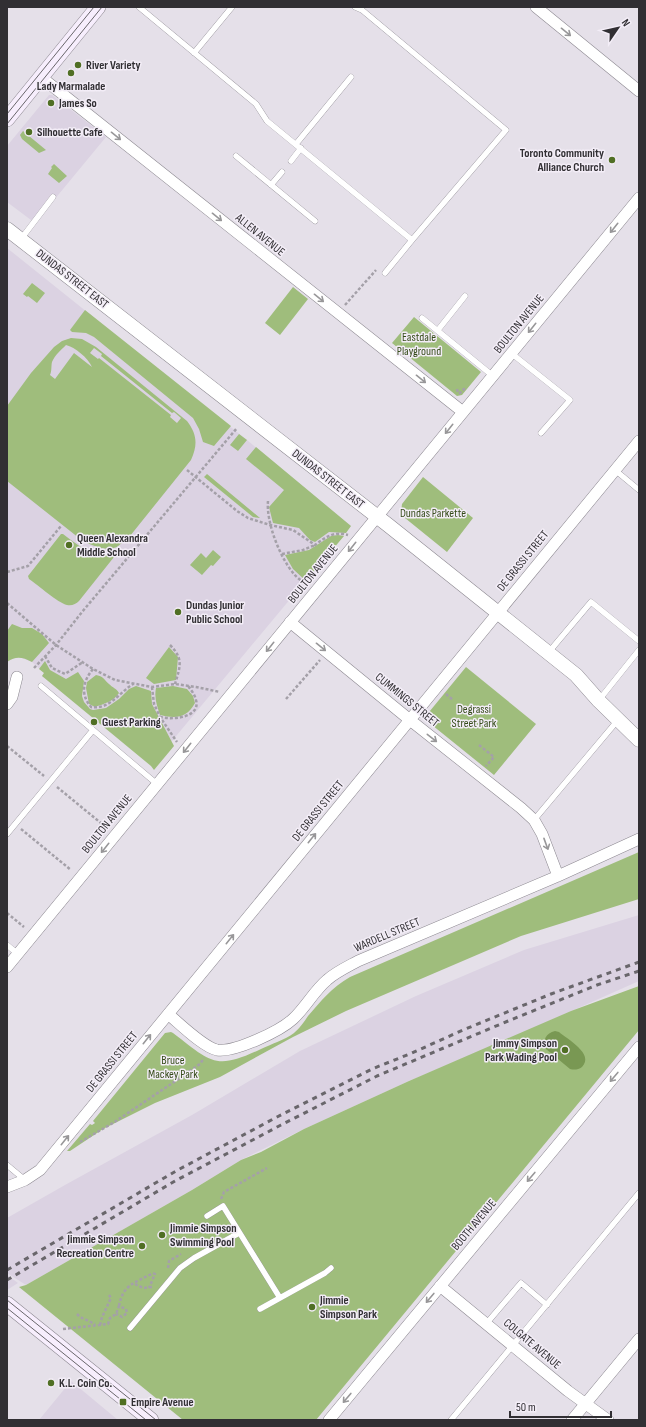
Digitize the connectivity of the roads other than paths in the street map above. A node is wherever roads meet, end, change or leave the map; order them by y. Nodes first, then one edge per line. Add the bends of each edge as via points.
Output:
1 (98, 7) edge
2 (139, 7) edge
3 (232, 7) edge
4 (355, 7) edge
5 (536, 7) edge
6 (194, 53) junction
7 (41, 77) junction
8 (351, 77) dead end
9 (639, 91) edge
10 (7, 119) edge
11 (296, 144) junction
12 (301, 148) junction
13 (236, 156) dead end
14 (291, 160) dead end
15 (282, 172) dead end
16 (271, 185) junction
17 (53, 197) dead end
18 (639, 198) edge
19 (315, 221) dead end
20 (7, 229) edge
21 (21, 239) junction
22 (412, 240) junction
23 (386, 272) road end
24 (465, 296) dead end
25 (422, 318) dead end
26 (438, 330) junction
27 (511, 354) junction
28 (493, 376) junction
29 (463, 412) junction
30 (541, 433) dead end
31 (639, 441) edge
32 (615, 470) junction
33 (639, 490) edge
34 (377, 516) junction
35 (498, 613) junction
36 (290, 622) junction
37 (639, 641) edge
38 (639, 650) edge
39 (548, 653) junction
40 (17, 677) dead end
41 (42, 686) dead end
42 (599, 701) junction
43 (7, 704) edge
44 (410, 720) junction
45 (618, 720) junction
46 (93, 730) junction
47 (639, 740) edge
48 (158, 784) junction
49 (534, 820) junction
50 (7, 834) edge
51 (639, 840) edge
52 (558, 876) junction
53 (7, 945) edge
54 (18, 954) junction
55 (7, 967) edge
56 (168, 1014) junction
57 (639, 1047) edge
58 (7, 1165) edge
59 (25, 1180) junction
60 (7, 1187) edge
61 (639, 1193) edge
62 (207, 1216) dead end
63 (239, 1233) junction
64 (331, 1268) dead end
65 (440, 1286) junction
66 (280, 1298) junction
67 (547, 1304) junction
68 (8, 1308) edge
69 (260, 1309) dead end
70 (486, 1324) junction
71 (130, 1328) dead end
72 (639, 1339) edge
73 (513, 1346) junction
74 (586, 1404) junction
75 (144, 1418) edge
76 (329, 1420) edge
77 (451, 1420) edge
78 (572, 1420) edge
79 (608, 1420) edge

1 - 7 main road
2 - 6 lane
3 - 6 lane
4 - 22 lane via 362,10 506,130
5 -> 9 street
6 - 11 lane via 256,104 267,121
7 - 10 main road
7 -> 29 street, ALLEN AVENUE
8 - 11 lane
11 - 12 lane
12 - 14 lane
12 - 22 lane
13 - 16 lane
15 - 16 lane
16 - 19 lane
17 - 21 lane
18 -> 27 street, BOULTON AVENUE
20 - 21 street, DUNDAS STREET EAST
21 - 34 street, DUNDAS STREET EAST
22 - 23 lane
24 - 26 lane
25 - 26 lane
26 - 28 lane
27 - 28 street, BOULTON AVENUE
27 - 30 lane via 570,400
28 - 29 street, BOULTON AVENUE
29 -> 34 street, BOULTON AVENUE
31 - 32 street, DE GRASSI STREET
32 - 33 lane
32 - 35 street, DE GRASSI STREET
34 - 35 street, DUNDAS STREET EAST
34 -> 36 street, BOULTON AVENUE
35 - 39 street, DUNDAS STREET EAST
35 - 44 street, DE GRASSI STREET
36 -> 44 street, CUMMINGS STREET
36 -> 48 street, BOULTON AVENUE
37 - 39 lane via 591,602
38 - 42 lane
39 - 42 street, DUNDAS STREET EAST via 576,675
40 - 43 street via 12,697
41 - 46 lane
42 - 45 street, DUNDAS STREET EAST
44 -> 49 street, CUMMINGS STREET
56 -> 44 street, DE GRASSI STREET
45 - 47 street, DUNDAS STREET EAST
45 - 49 lane
46 - 48 lane
46 - 50 lane
48 -> 54 street, BOULTON AVENUE
49 -> 52 street, CUMMINGS STREET
51 - 52 street, WARDELL STREET
52 - 56 street, WARDELL STREET via 337,972 325,981 293,1019 282,1028 246,1045 229,1050 217,1050 207,1046
53 - 54 lane
54 - 55 street, BOULTON AVENUE
59 -> 56 street, DE GRASSI STREET via 40,1170
57 -> 65 street, BOOTH AVENUE
58 - 59 lane
59 - 60 street, DE GRASSI STREET
61 - 67 lane
62 - 63 lane via 223,1206
63 - 66 lane
63 - 71 lane via 180,1268
64 - 66 lane
65 - 70 street, COLGATE AVENUE
65 -> 76 street, BOOTH AVENUE
66 - 69 lane
67 - 70 lane via 521,1283
67 - 73 lane
68 - 75 main road
70 - 73 street, COLGATE AVENUE
72 - 74 street
73 - 74 street, COLGATE AVENUE
73 - 77 lane
74 - 78 street
74 - 79 street, COLGATE AVENUE

